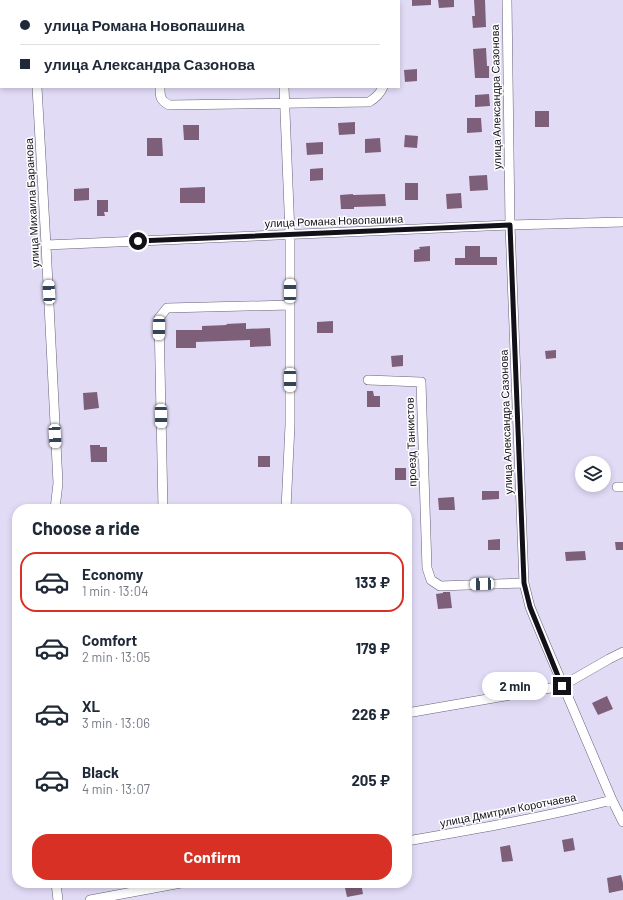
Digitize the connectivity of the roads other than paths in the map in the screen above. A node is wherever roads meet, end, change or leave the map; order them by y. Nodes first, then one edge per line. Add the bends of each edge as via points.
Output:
1 (507, 0) edge
2 (37, 88) edge
3 (160, 88) edge
4 (284, 88) edge
5 (382, 88) edge
6 (285, 103) junction
7 (623, 222) edge
8 (510, 225) junction
9 (290, 234) junction
10 (46, 245) junction
11 (290, 305) junction
12 (368, 380) dead end
13 (56, 504) edge
14 (163, 504) edge
15 (286, 504) edge
16 (524, 583) junction
17 (623, 652) edge
18 (562, 686) junction
19 (412, 712) edge
20 (612, 800) junction
21 (623, 822) edge
22 (412, 840) edge
23 (57, 888) edge
24 (154, 888) edge
25 (58, 900) edge
26 (90, 900) edge

1 - 8 street, улица Александра Сазонова
2 - 10 street, улица Михаила Баранова
3 - 6 street via 163,102 169,105
4 - 6 street
5 - 6 street via 379,95 369,102
6 - 9 street
7 - 8 street, улица Романа Новопашина
8 - 9 street, улица Романа Новопашина
8 - 16 street, улица Александра Сазонова
9 - 10 street, улица Романа Новопашина
9 - 11 street
10 - 13 street, улица Михаила Баранова via 58,483
11 - 14 street via 167,308 159,318
11 - 15 street via 290,425
12 - 16 street, проезд Танкистов via 421,382 427,568 431,580 440,586
16 - 18 street, улица Александра Сазонова via 530,607
17 - 18 street
18 - 19 street
18 - 20 street, улица Александра Сазонова
20 - 21 street, улица Александра Сазонова
20 - 22 street, улица Дмитрия Коротчаева via 545,816
23 - 25 street
24 - 26 street

